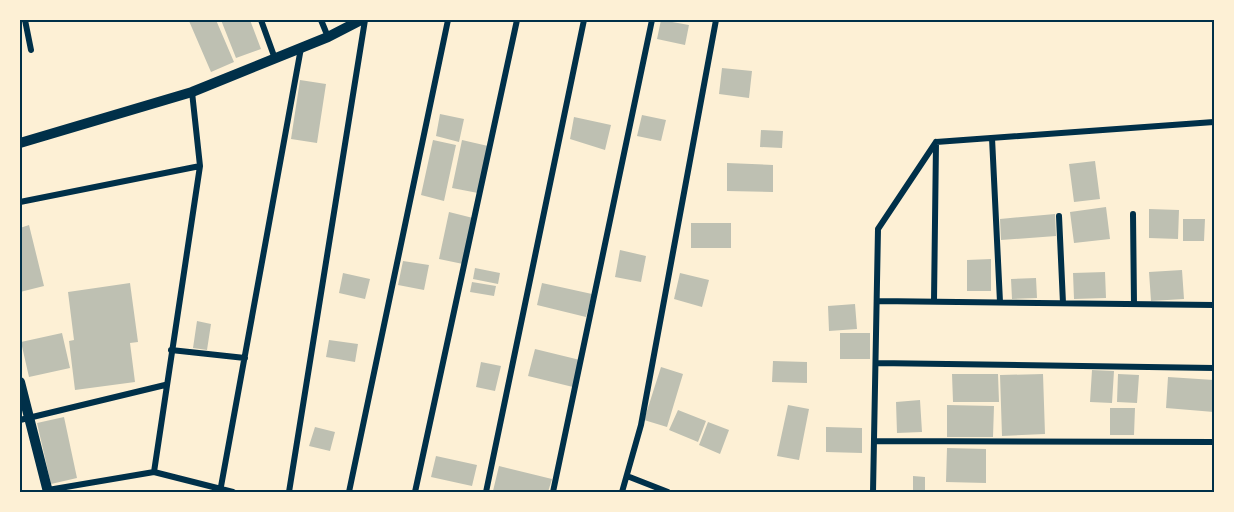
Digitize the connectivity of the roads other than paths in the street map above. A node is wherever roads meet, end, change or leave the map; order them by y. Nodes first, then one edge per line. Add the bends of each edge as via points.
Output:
1 (24, 20) edge
2 (261, 20) edge
3 (321, 20) edge
4 (360, 20) edge
5 (365, 20) edge
6 (448, 20) edge
7 (517, 20) edge
8 (584, 20) edge
9 (652, 20) edge
10 (716, 20) edge
11 (328, 36) junction
12 (301, 48) junction
13 (31, 50) dead end
14 (274, 57) junction
15 (192, 92) junction
16 (1215, 122) edge
17 (992, 138) junction
18 (20, 142) edge
19 (936, 142) junction
20 (200, 166) junction
21 (20, 202) edge
22 (1133, 214) dead end
23 (1059, 216) dead end
24 (877, 301) junction
25 (934, 302) junction
26 (1000, 302) junction
27 (1063, 303) junction
28 (1134, 304) junction
29 (1215, 305) edge
30 (171, 350) junction
31 (244, 358) junction
32 (876, 363) junction
33 (1215, 368) edge
34 (20, 382) edge
35 (165, 385) junction
36 (24, 419) edge
37 (874, 441) junction
38 (1215, 442) edge
39 (154, 472) junction
40 (627, 476) junction
41 (48, 491) edge
42 (220, 491) edge
43 (232, 492) edge
44 (289, 492) edge
45 (349, 492) edge
46 (415, 492) edge
47 (486, 492) edge
48 (553, 492) edge
49 (622, 492) edge
50 (668, 492) edge
51 (873, 492) edge

1 - 13 street
2 - 14 street
3 - 11 street
4 - 11 street
5 - 44 street
6 - 45 street
7 - 46 street
8 - 47 street
9 - 48 street
10 - 40 street via 641,425
11 - 12 street
12 - 14 street
12 - 31 street
14 - 15 street
15 - 18 street
15 - 20 street
16 - 17 street
17 - 19 street
17 - 26 street
19 - 24 street via 878,230
19 - 25 street
20 - 21 street
20 - 30 street
22 - 28 street
23 - 27 street
24 - 25 street
24 - 32 street
25 - 26 street
26 - 27 street
27 - 28 street
28 - 29 street
30 - 31 street
30 - 35 street
31 - 42 street
32 - 33 street
32 - 37 street
34 - 36 street
35 - 36 street
35 - 39 street
36 - 41 street
37 - 38 street
37 - 51 street
39 - 41 street
39 - 42 street
40 - 49 street
40 - 50 street
42 - 43 street

